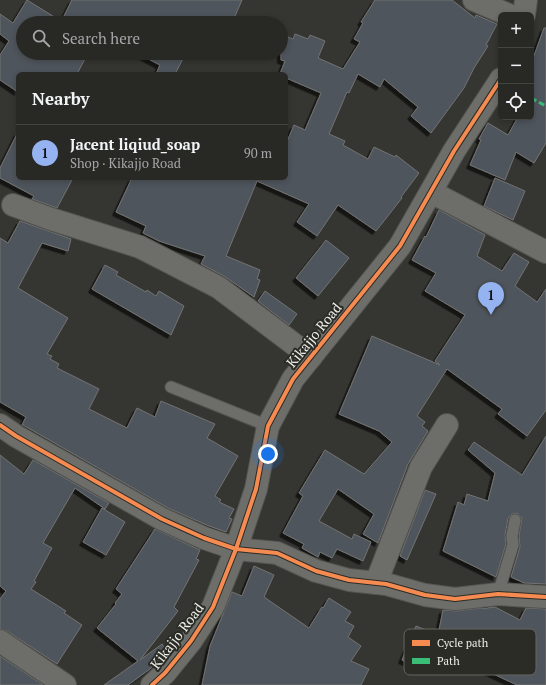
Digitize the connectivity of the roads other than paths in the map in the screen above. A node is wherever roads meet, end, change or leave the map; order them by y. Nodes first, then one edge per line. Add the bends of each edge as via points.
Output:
1 (474, 0) edge
2 (526, 0) edge
3 (502, 12) edge
4 (524, 12) edge
5 (498, 84) edge
6 (431, 192) junction
7 (13, 205) dead end
8 (546, 252) edge
9 (311, 357) junction
10 (171, 387) dead end
11 (0, 425) edge
12 (447, 425) dead end
13 (268, 426) junction
14 (515, 520) dead end
15 (236, 549) junction
16 (376, 583) junction
17 (498, 594) junction
18 (546, 598) edge
19 (0, 641) edge
20 (65, 685) edge
21 (152, 685) edge

1 - 3 street
2 - 4 street
5 - 6 street, Kikajjo Road
6 - 8 street
6 - 9 street, Kikajjo Road via 400,246
7 - 9 street via 140,248 218,287
9 - 13 street, Kikajjo Road via 293,379
10 - 13 lane
11 - 15 street via 162,519
12 - 16 street via 421,467
13 - 15 street, Kikajjo Road via 256,489
14 - 17 lane via 512,545
15 - 16 street via 277,553 316,570 349,580
15 - 21 street, Kikajjo Road via 213,607 191,641
16 - 17 street via 425,595 455,599
17 - 18 street
19 - 20 street

